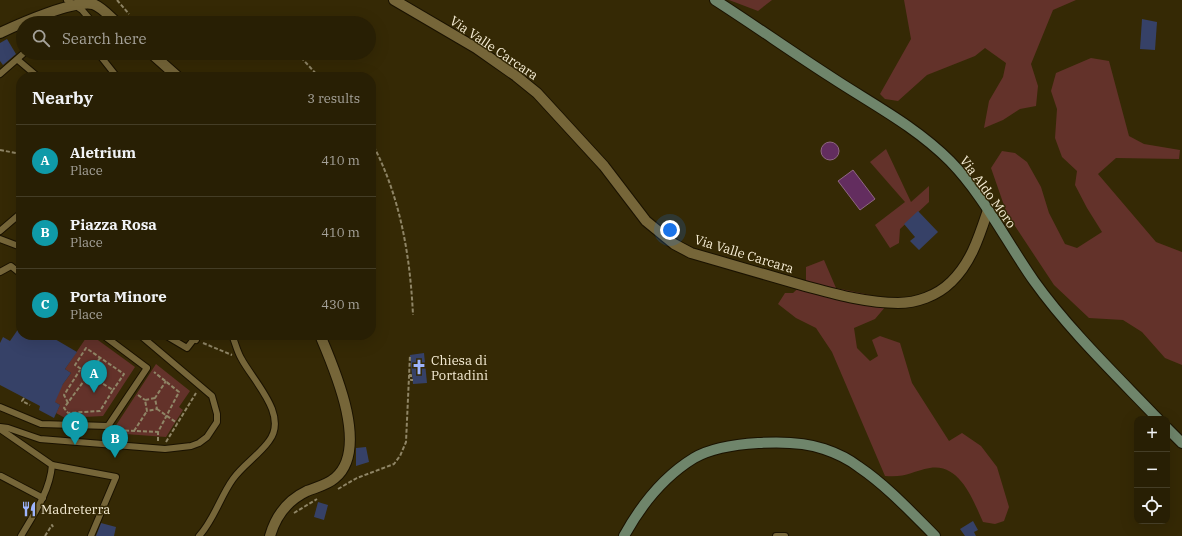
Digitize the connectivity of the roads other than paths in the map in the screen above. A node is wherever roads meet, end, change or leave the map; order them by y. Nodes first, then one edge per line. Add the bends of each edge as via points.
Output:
1 (394, 0) edge
2 (715, 0) edge
3 (71, 3) edge
4 (37, 16) edge
5 (85, 16) edge
6 (109, 16) edge
7 (16, 25) edge
8 (0, 33) edge
9 (18, 60) joint
10 (104, 60) edge
11 (159, 60) edge
12 (32, 72) edge
13 (114, 72) edge
14 (172, 72) edge
15 (0, 74) edge
16 (988, 210) junction
17 (16, 217) edge
18 (0, 231) edge
19 (0, 239) edge
20 (16, 246) edge
21 (16, 270) edge
22 (0, 272) edge
23 (110, 340) edge
24 (149, 340) edge
25 (173, 340) edge
26 (193, 340) edge
27 (234, 340) edge
28 (322, 340) edge
29 (0, 407) edge
30 (1155, 416) edge
31 (0, 428) edge
32 (1170, 431) edge
33 (1182, 443) edge
34 (52, 464) junction
35 (1, 476) dead end
36 (43, 498) junction
37 (21, 536) edge
38 (91, 536) edge
39 (198, 536) edge
40 (270, 536) edge
41 (624, 536) edge
42 (776, 536) edge
43 (785, 536) edge
44 (936, 536) edge

1 - 16 street, Via Valle Carcara via 476,48 537,93 604,166 646,221 674,244 691,253 837,294 875,302 915,301 928,297 949,284 964,268 975,247
2 - 16 main road, Via Aldo Moro via 906,124 951,162
3 - 4 street
3 - 5 lane
3 - 6 street via 93,4
7 - 8 street
9 - 12 lane
9 - 15 lane
10 - 13 lane
11 - 14 street
16 - 30 main road, Via Aldo Moro via 1034,281 1055,308
17 - 18 lane
19 - 20 lane
21 - 22 lane via 10,266
23 - 29 lane via 147,368 108,426 40,424
24 - 31 lane via 212,396 217,422 207,437 199,443 165,449 40,439 8,428
25 - 26 lane via 187,348
27 - 39 lane via 241,357 266,396 275,417 276,430 269,441 233,478 215,513
28 - 40 street via 348,411 346,461 335,478 294,498 278,517
31 - 34 lane
32 - 33 main road
34 - 36 lane
34 - 38 lane via 116,476
35 - 36 lane
36 - 37 lane
41 - 44 main road via 648,499 676,470 696,457 751,443 790,443 824,449 859,467
42 - 43 lane

